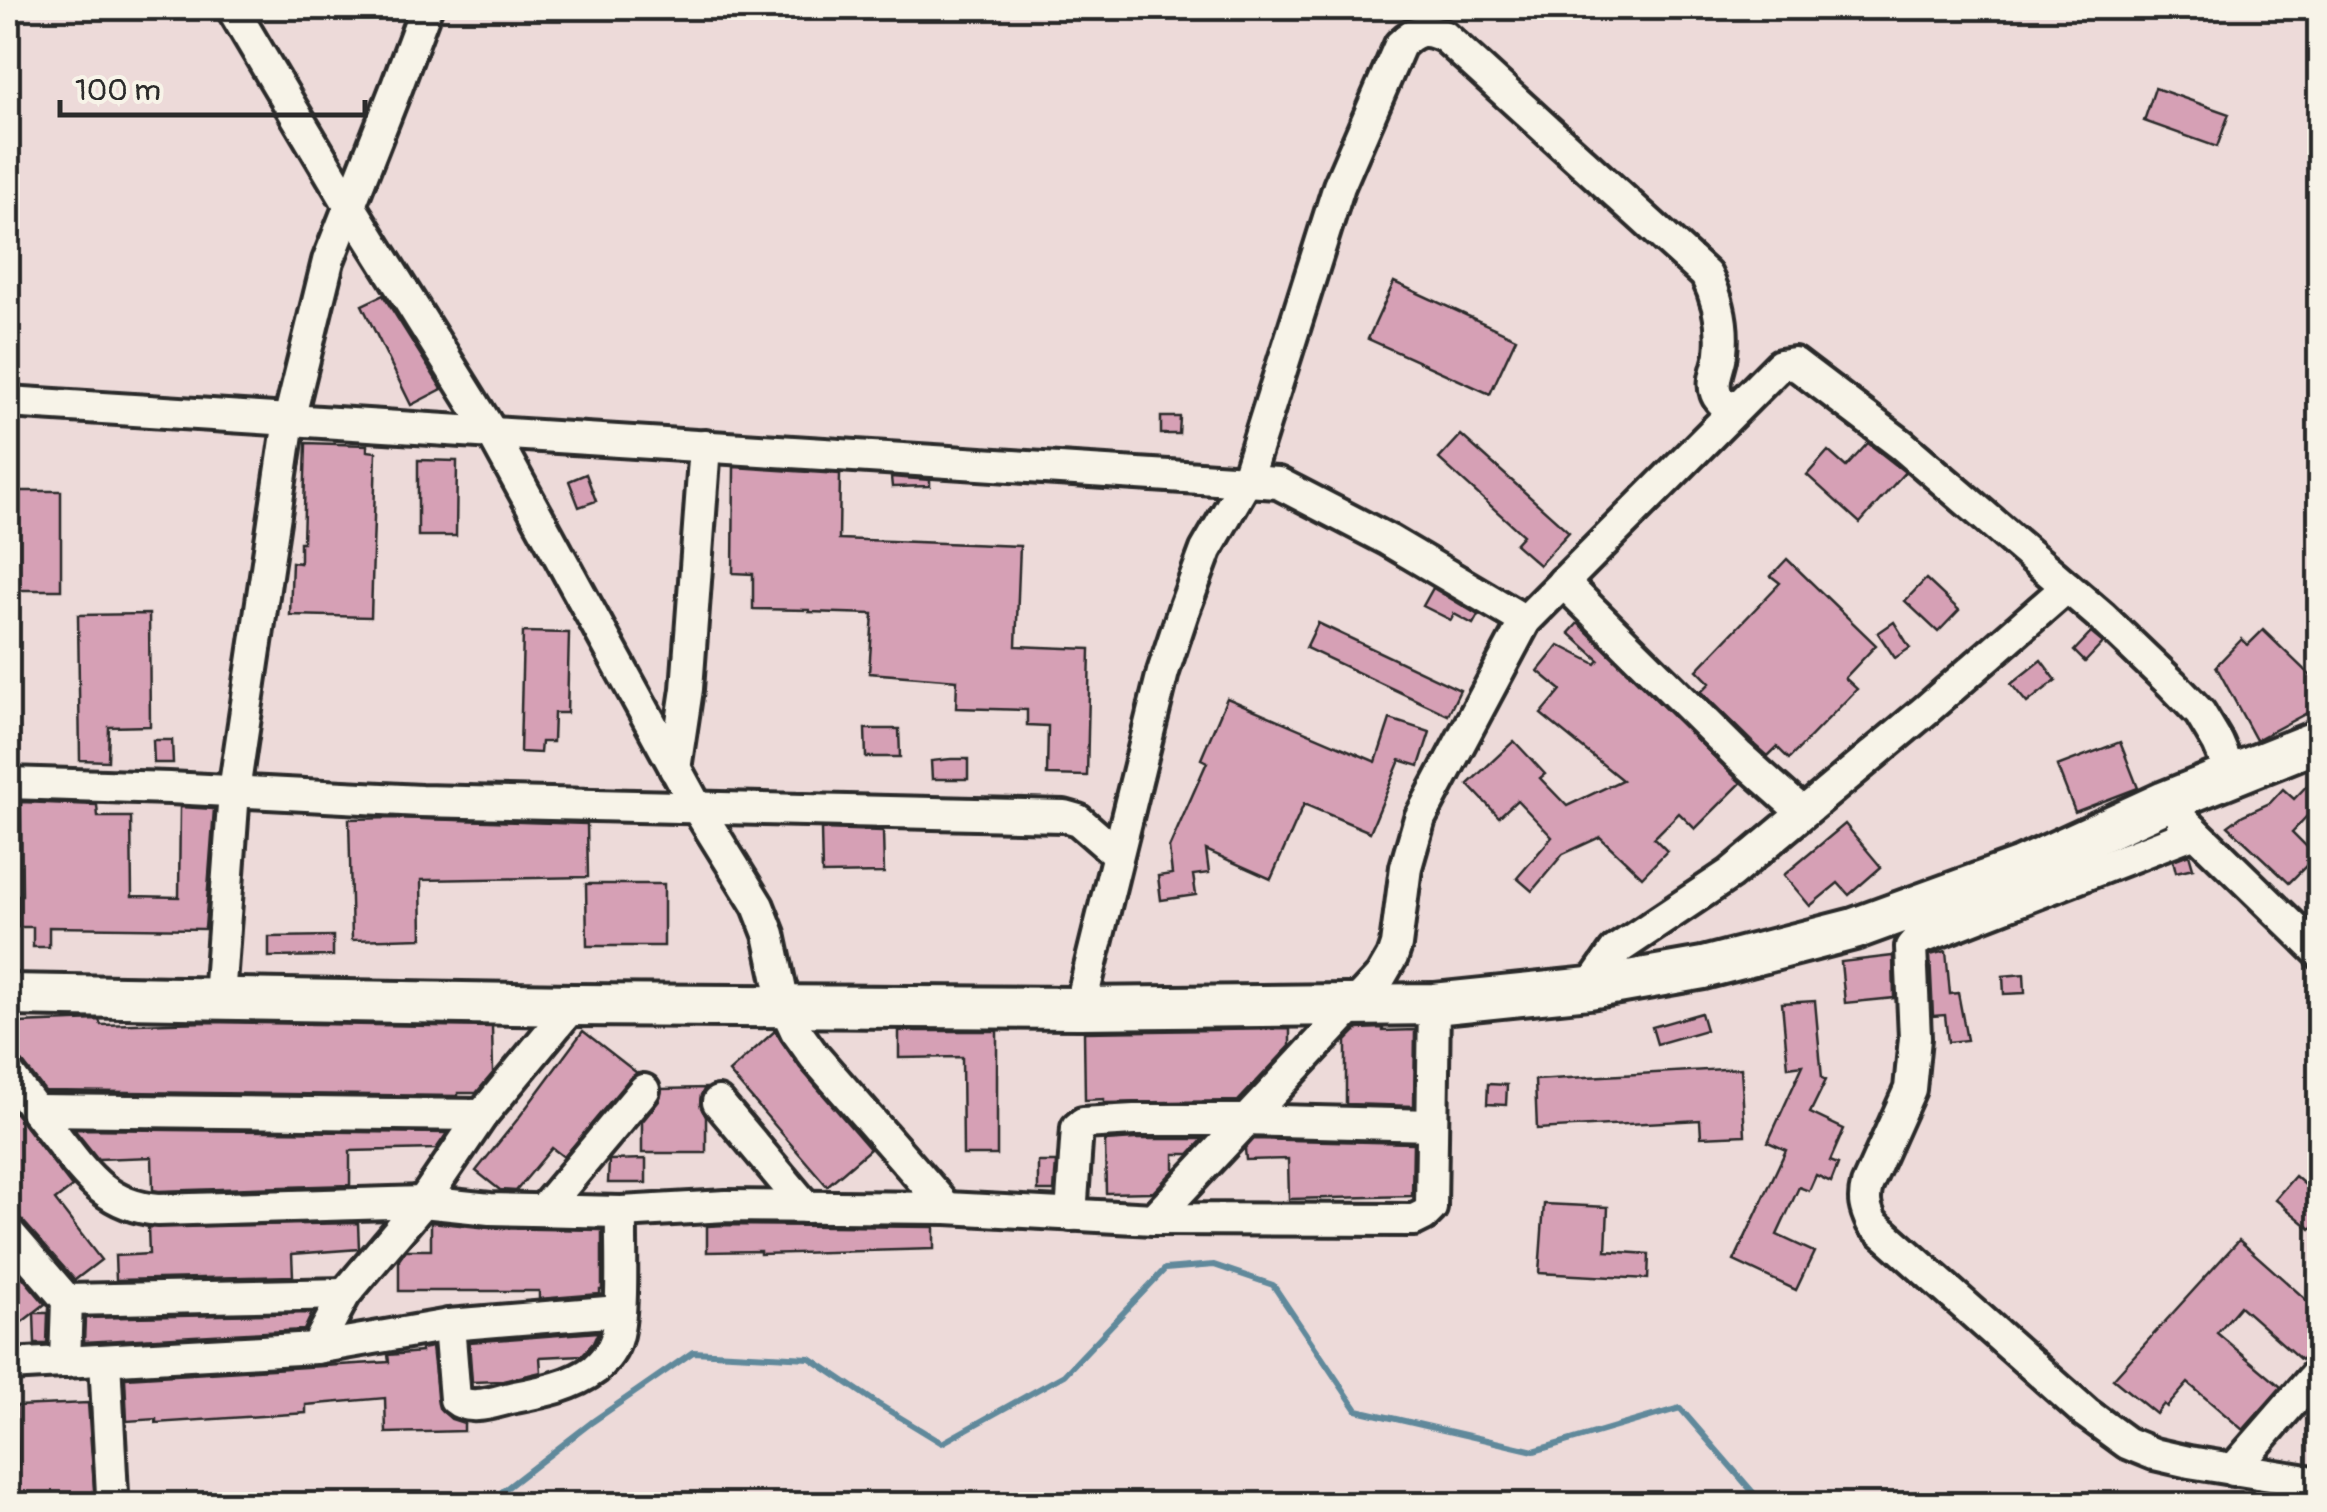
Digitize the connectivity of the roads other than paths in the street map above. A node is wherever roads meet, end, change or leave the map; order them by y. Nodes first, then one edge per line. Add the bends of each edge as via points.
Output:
1 (232, 8) edge
2 (426, 8) edge
3 (350, 206) junction
4 (8, 402) edge
5 (1732, 411) junction
6 (289, 420) junction
7 (492, 432) junction
8 (706, 446) junction
9 (1246, 481) junction
10 (1563, 582) junction
11 (2067, 587) junction
12 (1525, 621) junction
13 (2320, 740) edge
14 (675, 768) junction
15 (2232, 776) junction
16 (8, 783) edge
17 (234, 792) junction
18 (2165, 802) junction
19 (696, 806) junction
20 (1802, 812) junction
21 (2195, 832) junction
22 (1117, 854) junction
23 (2320, 953) edge
24 (1590, 988) junction
25 (8, 995) edge
26 (219, 998) junction
27 (1434, 1004) junction
28 (573, 1005) junction
29 (784, 1005) junction
30 (1353, 1006) junction
31 (1080, 1008) junction
32 (8, 1073) edge
33 (644, 1090) dead end
34 (718, 1102) dead end
35 (36, 1110) junction
36 (482, 1115) junction
37 (1243, 1120) junction
38 (1432, 1125) junction
39 (423, 1202) junction
40 (806, 1207) junction
41 (946, 1208) junction
42 (543, 1210) junction
43 (621, 1212) junction
44 (1071, 1215) junction
45 (1154, 1219) junction
46 (8, 1232) edge
47 (344, 1294) junction
48 (67, 1300) junction
49 (619, 1311) junction
50 (449, 1325) junction
51 (316, 1348) junction
52 (105, 1360) junction
53 (65, 1362) junction
54 (8, 1365) edge
55 (2320, 1370) edge
56 (2234, 1470) junction
57 (2320, 1483) edge
58 (112, 1494) dead end

1 - 3 street
2 - 3 street
3 - 6 street via 328,261
3 - 7 street
4 - 6 street
5 - 9 street via 1716,396 1721,318 1706,275 1445,37 1420,31 1400,45 1339,186
5 - 10 street
5 - 11 street via 1773,370 1794,363 1902,445
6 - 7 street
6 - 17 street
7 - 8 street
7 - 14 street
8 - 9 street
8 - 14 street
9 - 12 street via 1278,484
9 - 22 street via 1206,550 1184,608
10 - 12 street
10 - 20 street
11 - 15 street via 2200,713
11 - 20 street
12 - 30 street via 1420,818 1392,957
13 - 15 main road
14 - 19 street
15 - 18 main road
16 - 17 street
17 - 19 street
17 - 26 street
18 - 21 street
18 - 24 main road via 2021,868 1854,929 1703,968
19 - 22 street via 1064,816
19 - 29 street via 758,906
20 - 24 street via 1730,874 1615,952
21 - 23 street
21 - 56 street via 1910,946 1910,1089 1864,1198 1872,1223 2113,1433 2154,1454
22 - 31 street
24 - 27 main road
25 - 26 main road
26 - 28 main road
27 - 30 main road
27 - 38 street
28 - 29 main road
28 - 36 street
29 - 31 main road
29 - 41 street via 814,1056
30 - 31 main road
30 - 37 street
32 - 35 street
33 - 42 street
34 - 40 street
35 - 36 street
35 - 39 street via 90,1180 138,1208
36 - 39 street
37 - 38 street
37 - 44 street via 1079,1124
37 - 45 street
38 - 45 street via 1430,1208 1414,1220
39 - 42 street
39 - 47 street
40 - 41 street
40 - 43 street
41 - 44 street
42 - 43 street
43 - 49 street
44 - 45 street
46 - 48 street
47 - 48 street
47 - 51 street
48 - 53 street
49 - 50 street
49 - 50 street via 615,1343 595,1368 572,1382 480,1405 455,1399
50 - 51 street
51 - 52 street
52 - 53 street
52 - 58 street
53 - 54 street
55 - 56 street
56 - 57 street

